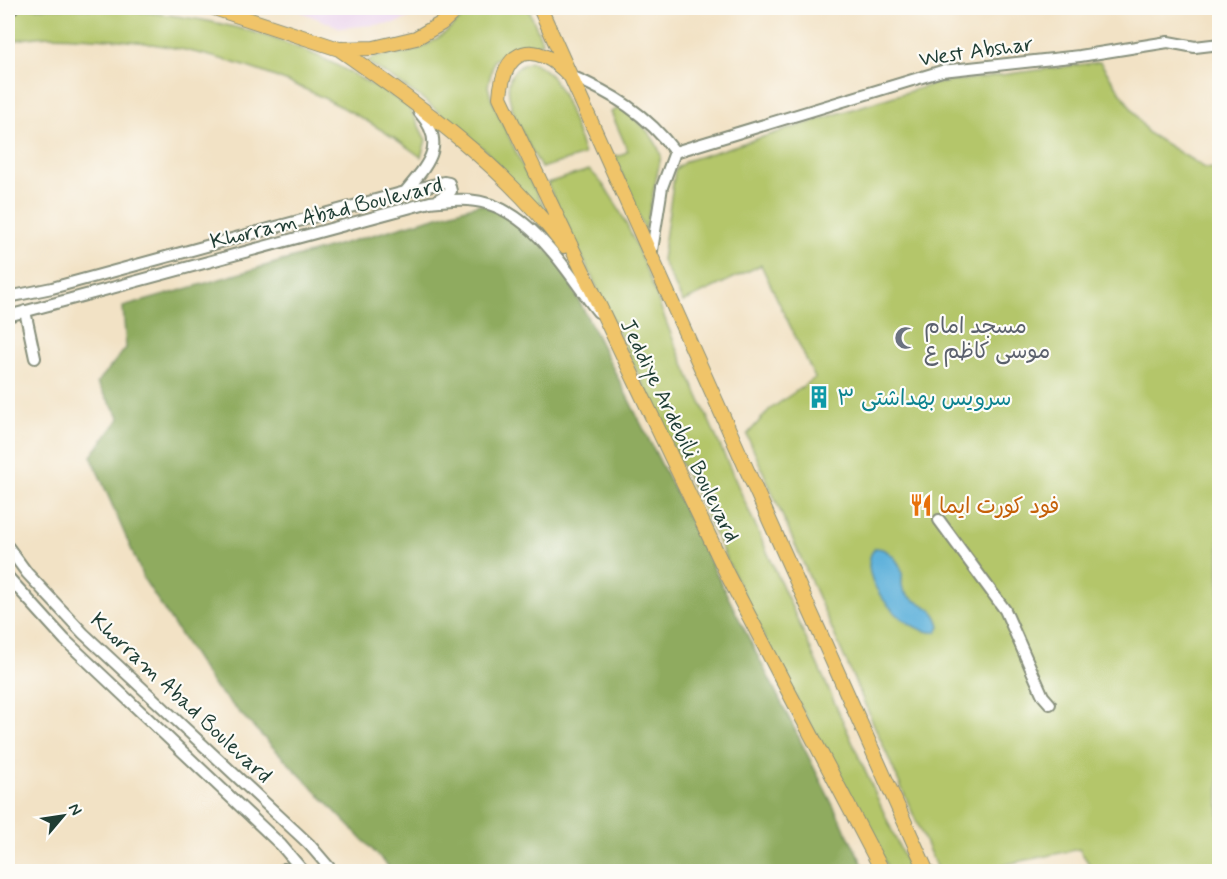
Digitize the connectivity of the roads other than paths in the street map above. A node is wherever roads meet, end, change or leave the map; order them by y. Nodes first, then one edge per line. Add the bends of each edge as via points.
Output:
1 (214, 8) edge
2 (458, 8) edge
3 (540, 8) edge
4 (1220, 44) edge
5 (339, 49) junction
6 (569, 75) junction
7 (402, 93) junction
8 (675, 152) junction
9 (405, 192) junction
10 (430, 202) junction
11 (651, 258) junction
12 (584, 272) junction
13 (52, 288) junction
14 (8, 297) edge
15 (57, 301) junction
16 (25, 311) junction
17 (8, 316) edge
18 (607, 323) junction
19 (35, 357) dead end
20 (939, 520) dead end
21 (8, 548) edge
22 (8, 577) edge
23 (1050, 704) dead end
24 (294, 860) junction
25 (284, 871) edge
26 (304, 872) edge
27 (333, 872) edge
28 (883, 872) edge
29 (927, 872) edge

1 - 5 main road
2 - 5 main road via 416,38 374,48
3 - 6 main road, Jeddiye Ardebili Boulevard
4 - 8 street, West Abshar via 1195,47 1168,42 1080,56 942,70
5 - 7 main road
6 - 8 street via 627,103 649,120
6 - 11 main road, Jeddiye Ardebili Boulevard
6 - 12 main road, Jeddiye Ardebili Boulevard via 542,53 523,53 509,62 501,78 500,97
7 - 9 street, Khorram Abad Boulevard via 434,134 434,149 426,166
7 - 12 main road via 500,173 545,220
8 - 11 street via 662,188
9 - 10 street via 448,183 452,190 448,195
9 - 13 street, Khorram Abad Boulevard
10 - 15 street, Khorram Abad Boulevard
10 - 18 street, Khorram Abad Boulevard via 487,203 525,222
11 - 29 main road, Jeddiye Ardebili Boulevard
12 - 18 main road, Jeddiye Ardebili Boulevard
13 - 14 street, Khorram Abad Boulevard
13 - 15 street
15 - 16 street, Khorram Abad Boulevard
16 - 17 street, Khorram Abad Boulevard
16 - 19 street
18 - 28 main road, Jeddiye Ardebili Boulevard via 727,574
20 - 23 street via 1005,610
21 - 27 street, Khorram Abad Boulevard via 83,633 309,844
22 - 24 street, Khorram Abad Boulevard via 65,640
24 - 25 street
24 - 26 street, Khorram Abad Boulevard

